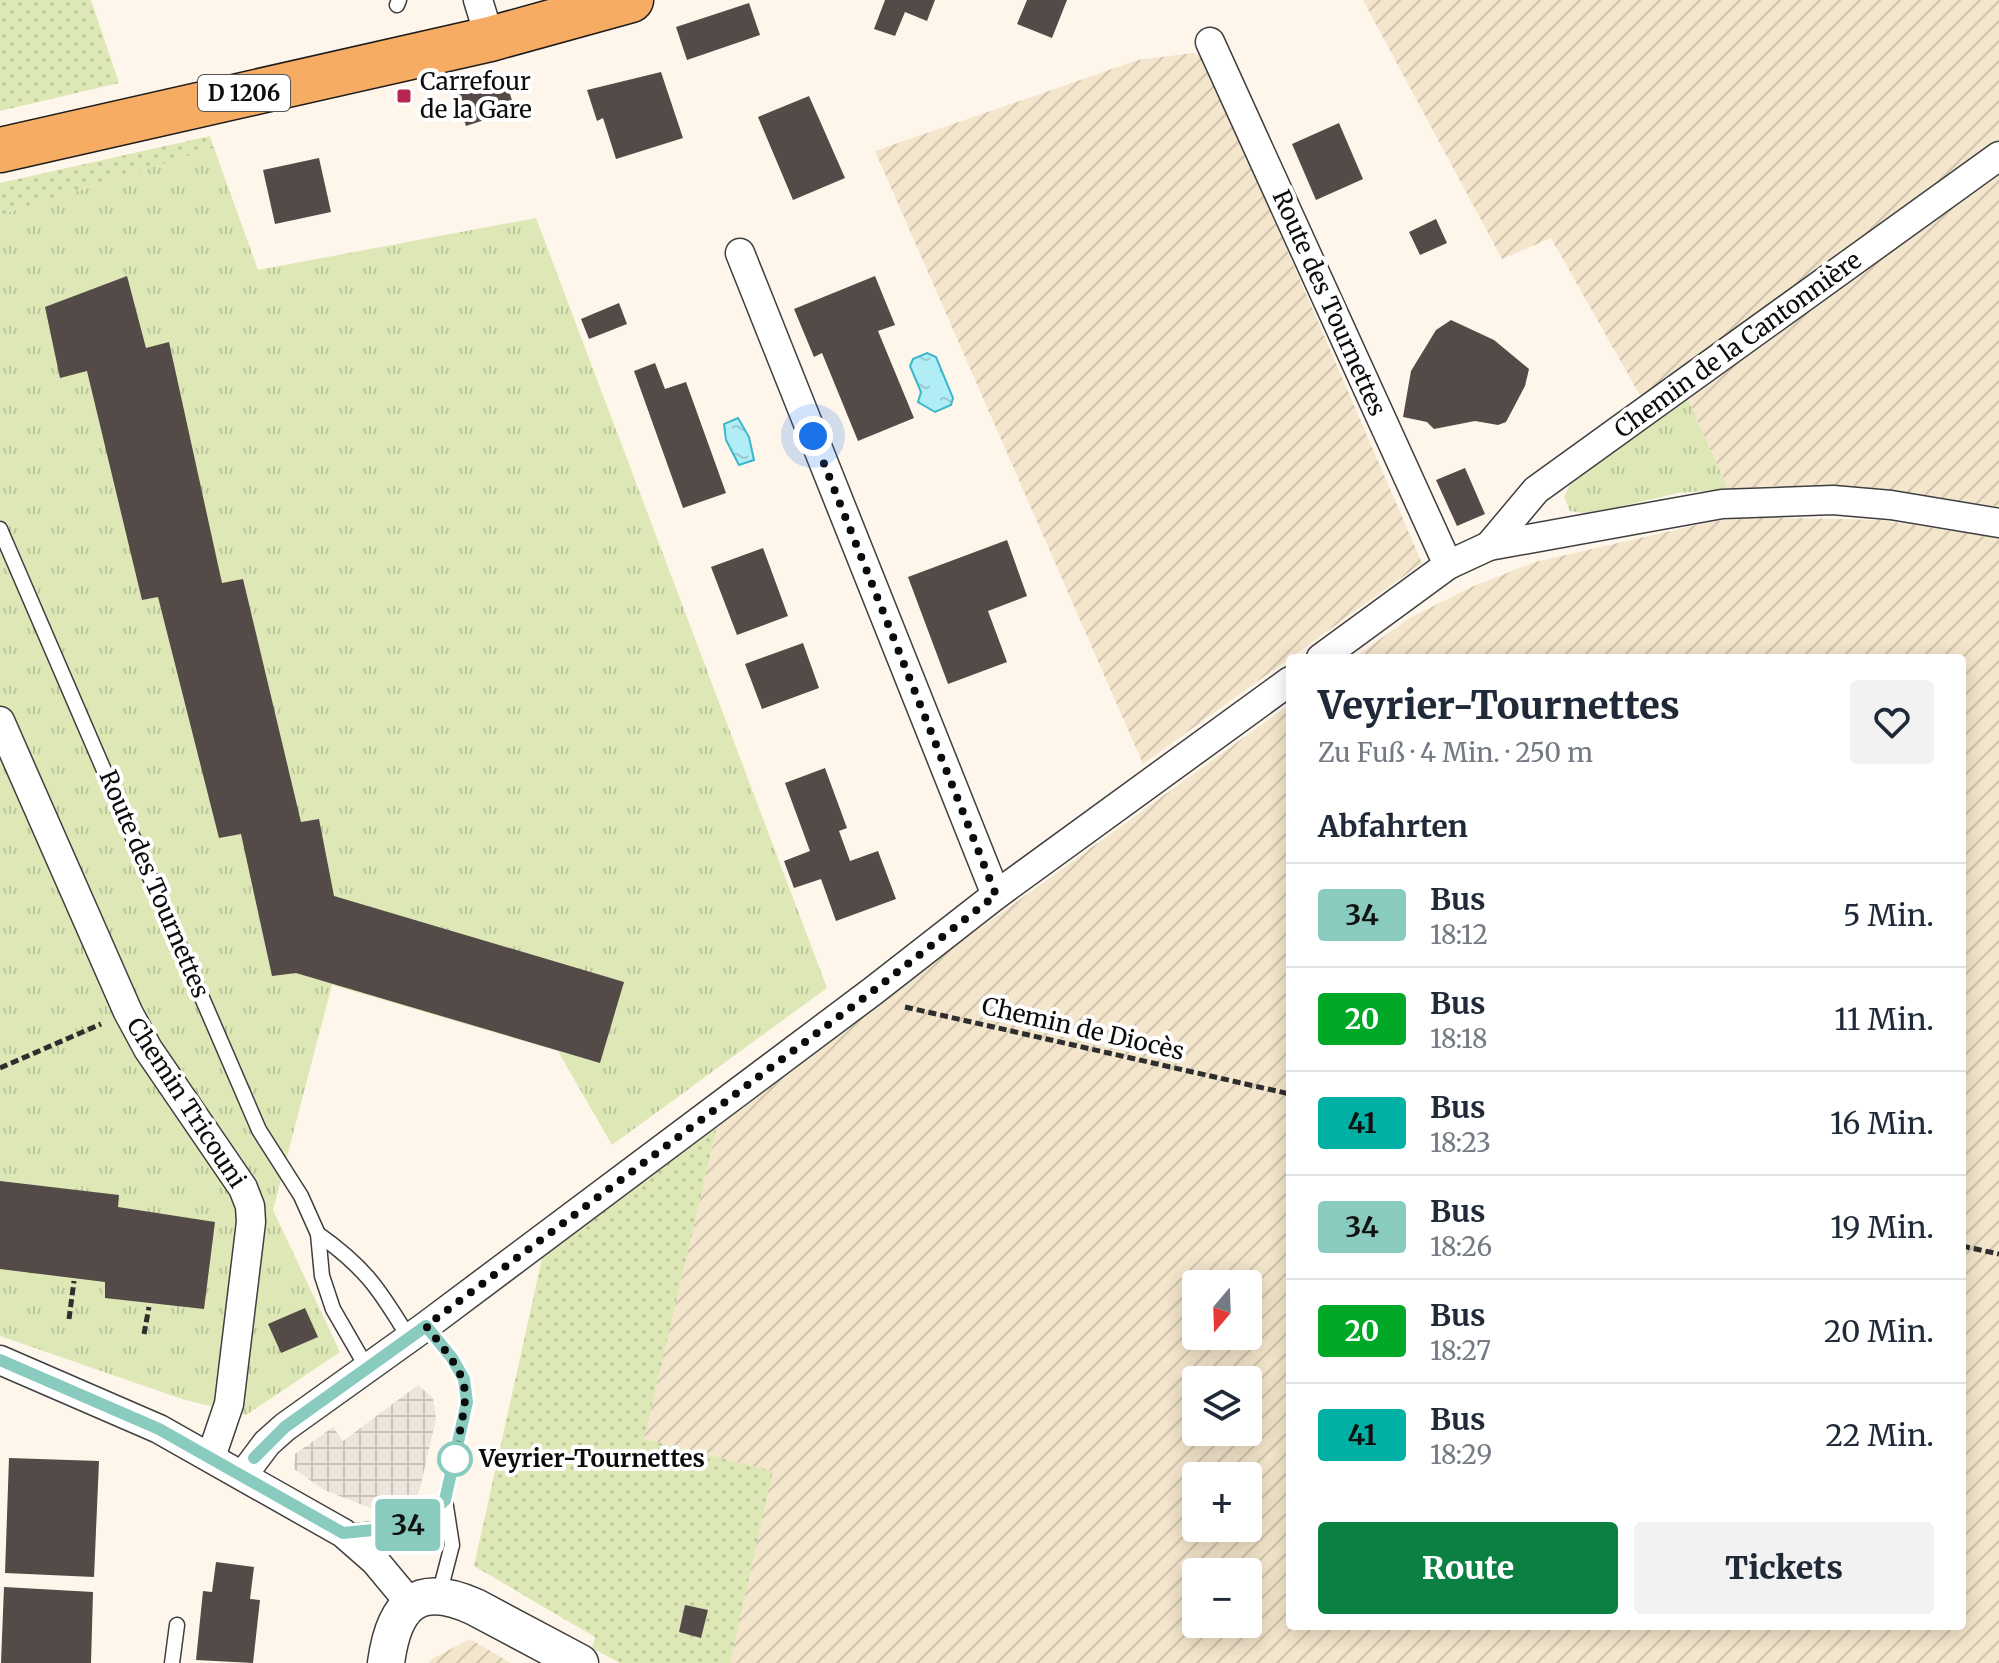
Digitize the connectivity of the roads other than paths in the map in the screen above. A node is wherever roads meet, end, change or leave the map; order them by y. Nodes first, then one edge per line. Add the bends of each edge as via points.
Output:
1 (631, 0) edge
2 (484, 19) edge
3 (1210, 42) dead end
4 (0, 150) edge
5 (1999, 156) edge
6 (740, 253) dead end
7 (1999, 523) edge
8 (0, 529) edge
9 (1489, 546) junction
10 (1448, 565) junction
11 (1326, 654) edge
12 (1286, 684) edge
13 (0, 721) edge
14 (996, 895) junction
15 (318, 1234) junction
16 (417, 1332) junction
17 (0, 1360) edge
18 (367, 1368) junction
19 (211, 1457) junction
20 (243, 1475) junction
21 (445, 1500) junction
22 (343, 1533) junction
23 (424, 1599) junction
24 (177, 1625) dead end
25 (387, 1660) edge
26 (172, 1663) edge
27 (580, 1663) edge

1 - 2 main road, D 1206
2 - 4 main road, D 1206
3 - 10 street, Route des Tournettes
5 - 9 street, Chemin de la Cantonnière via 1536,490
6 - 14 street
7 - 9 street via 1833,500 1722,504
8 - 15 lane, Route des Tournettes via 259,1130 293,1177
9 - 10 street
10 - 11 street
12 - 14 street
13 - 19 street, Chemin Tricouni via 128,1012 250,1206 229,1404
14 - 16 street
15 - 16 lane via 350,1256
15 - 18 lane, Route des Tournettes via 322,1276 333,1309
16 - 18 street
16 - 21 lane via 452,1358 464,1379 467,1402
17 - 19 street via 118,1409
18 - 20 street via 285,1427
19 - 20 street
20 - 22 street
21 - 22 lane via 403,1527
21 - 23 lane via 452,1545
22 - 23 street
23 - 25 street via 394,1623
23 - 27 street via 475,1607
24 - 26 lane

